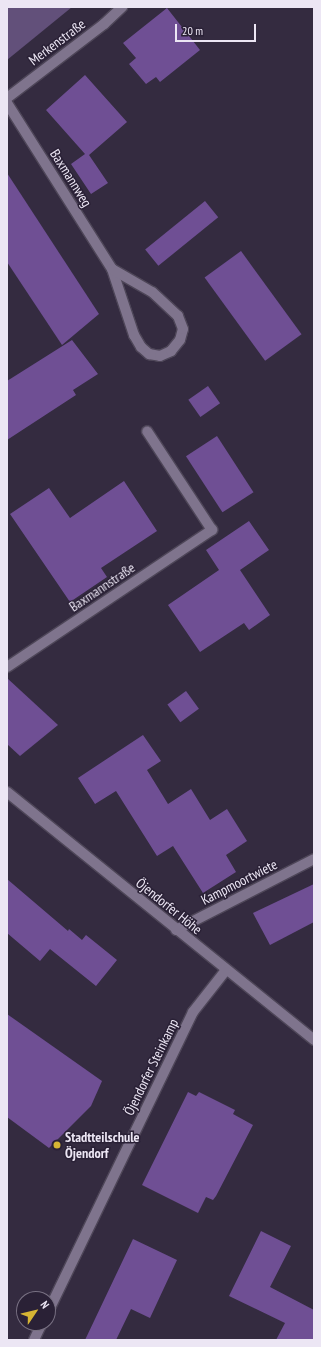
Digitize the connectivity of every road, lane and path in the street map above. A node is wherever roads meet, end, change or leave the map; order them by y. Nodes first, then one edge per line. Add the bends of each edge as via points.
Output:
1 (122, 7) edge
2 (7, 98) edge
3 (7, 103) edge
4 (112, 269) junction
5 (147, 432) dead end
6 (7, 667) edge
7 (7, 792) edge
8 (314, 859) edge
9 (176, 930) junction
10 (226, 970) junction
11 (314, 1040) edge
12 (56, 1295) edge

1 - 2 street, Merkenstraße via 104,24
3 - 4 street, Baxmannweg
4 - 4 street, Baxmannweg via 134,335 149,354 160,356 171,351 180,340 183,329 178,316 152,292
5 - 6 street, Baxmannstraße via 212,530
7 - 9 street, Öjendorfer Höhe
8 - 9 street, Kampmoortwiete
9 - 10 street, Öjendorfer Höhe
10 - 11 street, Öjendorfer Höhe
10 - 12 street, Öjendorfer Steinkamp via 193,1012

